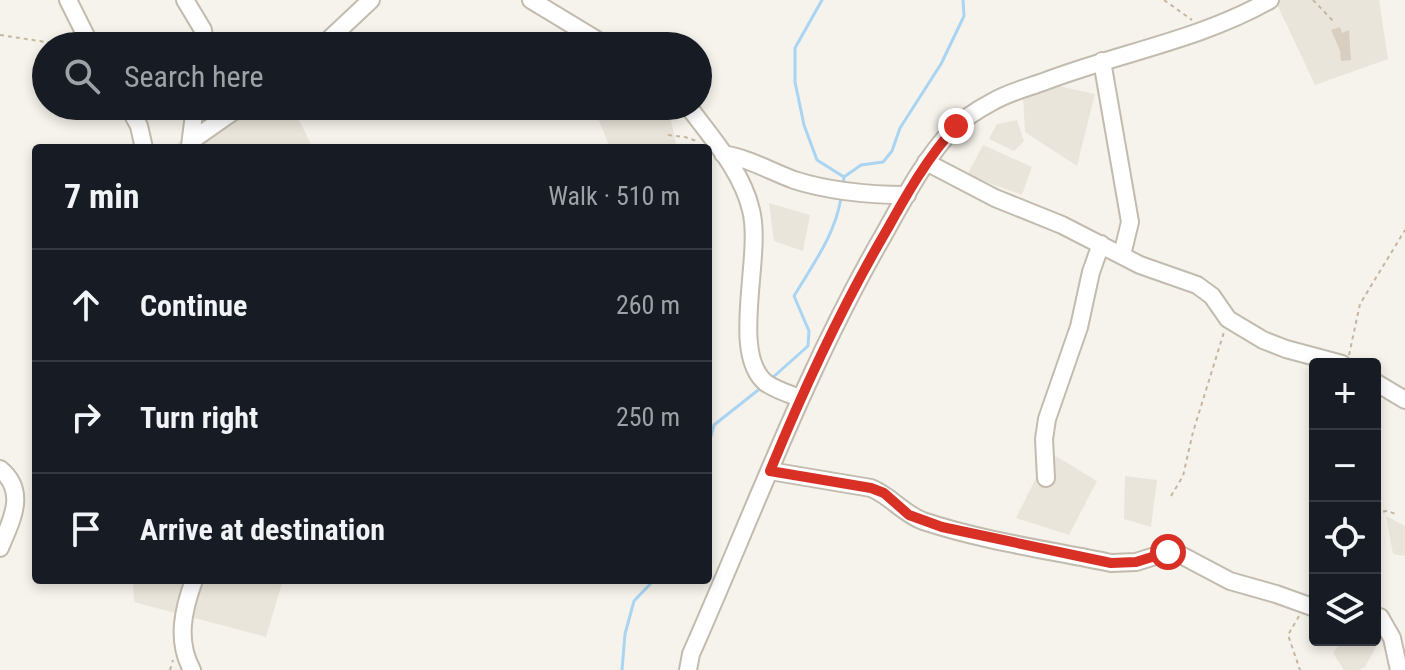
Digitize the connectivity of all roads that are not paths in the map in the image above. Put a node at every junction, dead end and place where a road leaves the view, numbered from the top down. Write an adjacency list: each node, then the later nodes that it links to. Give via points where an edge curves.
1 (68, 0): 6 (street)
2 (185, 0): 7 (street)
3 (371, 0): 8 (street)
4 (531, 0): 9 (street)
5 (1270, 0): 10 (street, via 1176,40)
6 (84, 32)
7 (203, 32)
8 (337, 32)
9 (584, 32)
10 (1102, 61): 18 (street, via 994,100 956,126); 21 (street, via 1130,222)
11 (136, 120): 15 (street)
12 (193, 120): 16 (street)
13 (222, 120): 16 (street)
14 (698, 120): 17 (street)
15 (143, 144)
16 (190, 144)
17 (723, 154): 19 (street, via 842,192); 24 (street, via 752,211 750,355 767,383)
18 (926, 162): 19 (street); 20 (street)
19 (907, 195): 24 (street)
20 (1101, 244): 21 (street); 28 (street, via 1047,419)
21 (1122, 255): 22 (street, via 1197,285 1228,319 1275,345)
22 (1323, 358)
23 (1381, 386): 25 (street)
24 (800, 398): 27 (street)
25 (1405, 400)
26 (0, 469): 29 (street, via 12,481 17,497)
27 (770, 471): 31 (street, via 871,488 909,515 942,527 1111,563 1179,554 1230,581); 34 (street)
28 (1046, 478)
29 (0, 548)
30 (193, 584): 33 (street, via 182,627)
31 (1309, 606)
32 (1381, 618): 35 (street)
33 (192, 670)
34 (688, 670)
35 (1399, 670)

